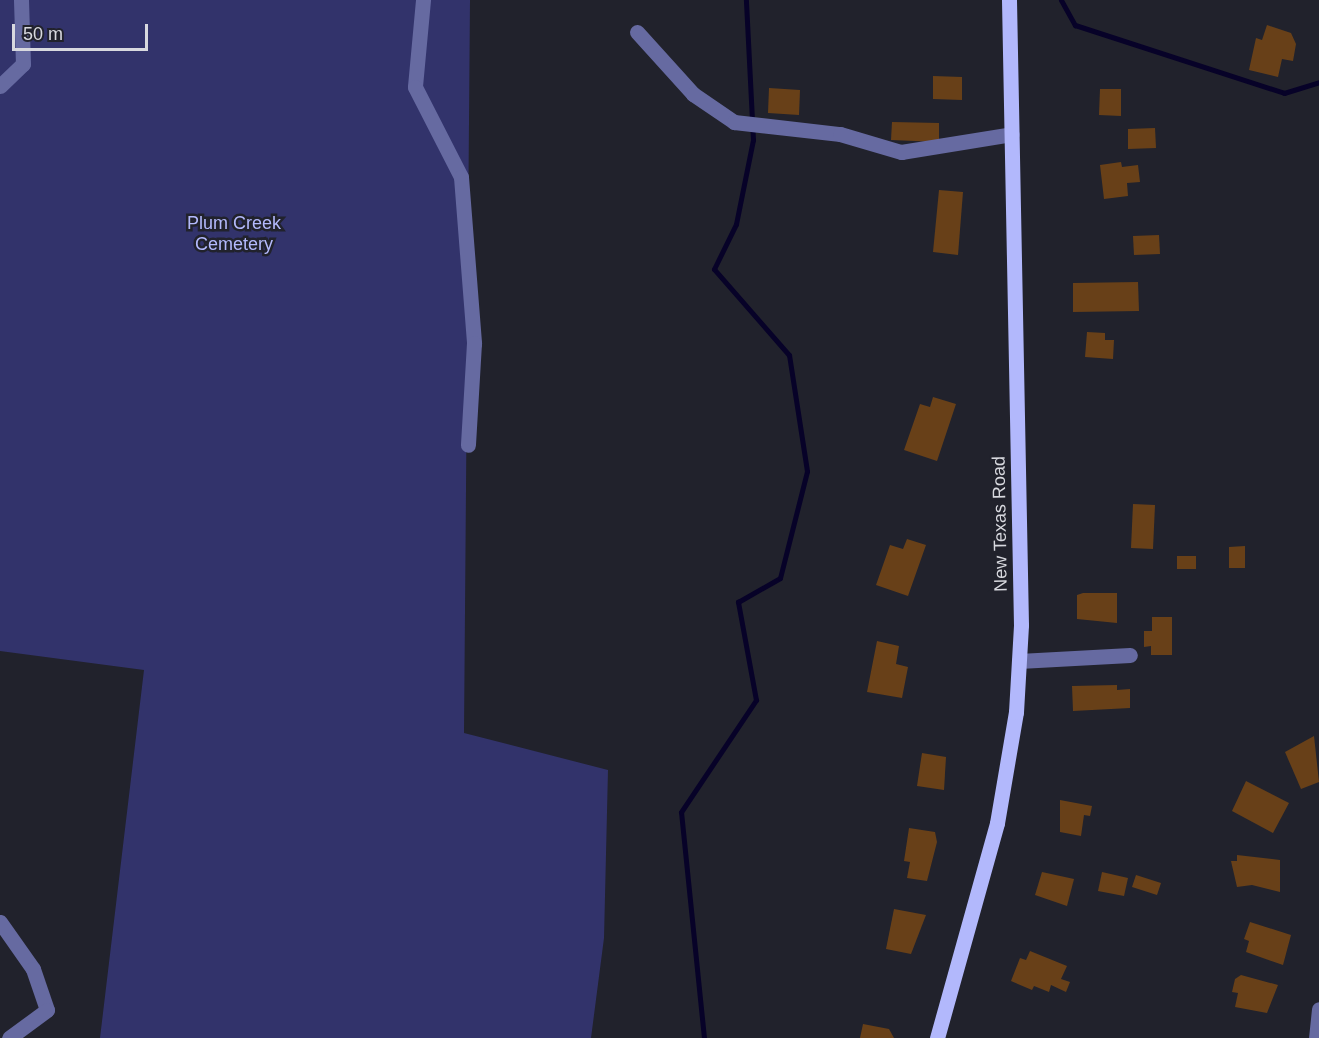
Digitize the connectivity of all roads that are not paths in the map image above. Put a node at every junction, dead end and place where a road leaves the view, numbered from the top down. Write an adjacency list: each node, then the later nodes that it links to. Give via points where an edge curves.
1 (21, 0): 5 (street, via 23,64)
2 (423, 0): 7 (street, via 415,87 460,177 474,343)
3 (1009, 0): 6 (main road, New Texas Road)
4 (637, 32): 6 (street, via 693,94 734,122 840,134 901,152)
5 (0, 86)
6 (1012, 134): 9 (main road, New Texas Road)
7 (468, 445)
8 (1130, 655): 9 (street)
9 (1019, 661): 14 (main road, New Texas Road, via 1016,712 997,823)
10 (0, 922): 13 (street, via 33,969 47,1010)
11 (1319, 1009): 15 (street)
12 (0, 1037): 13 (street)
13 (8, 1038)
14 (938, 1038)
15 (1316, 1038)

